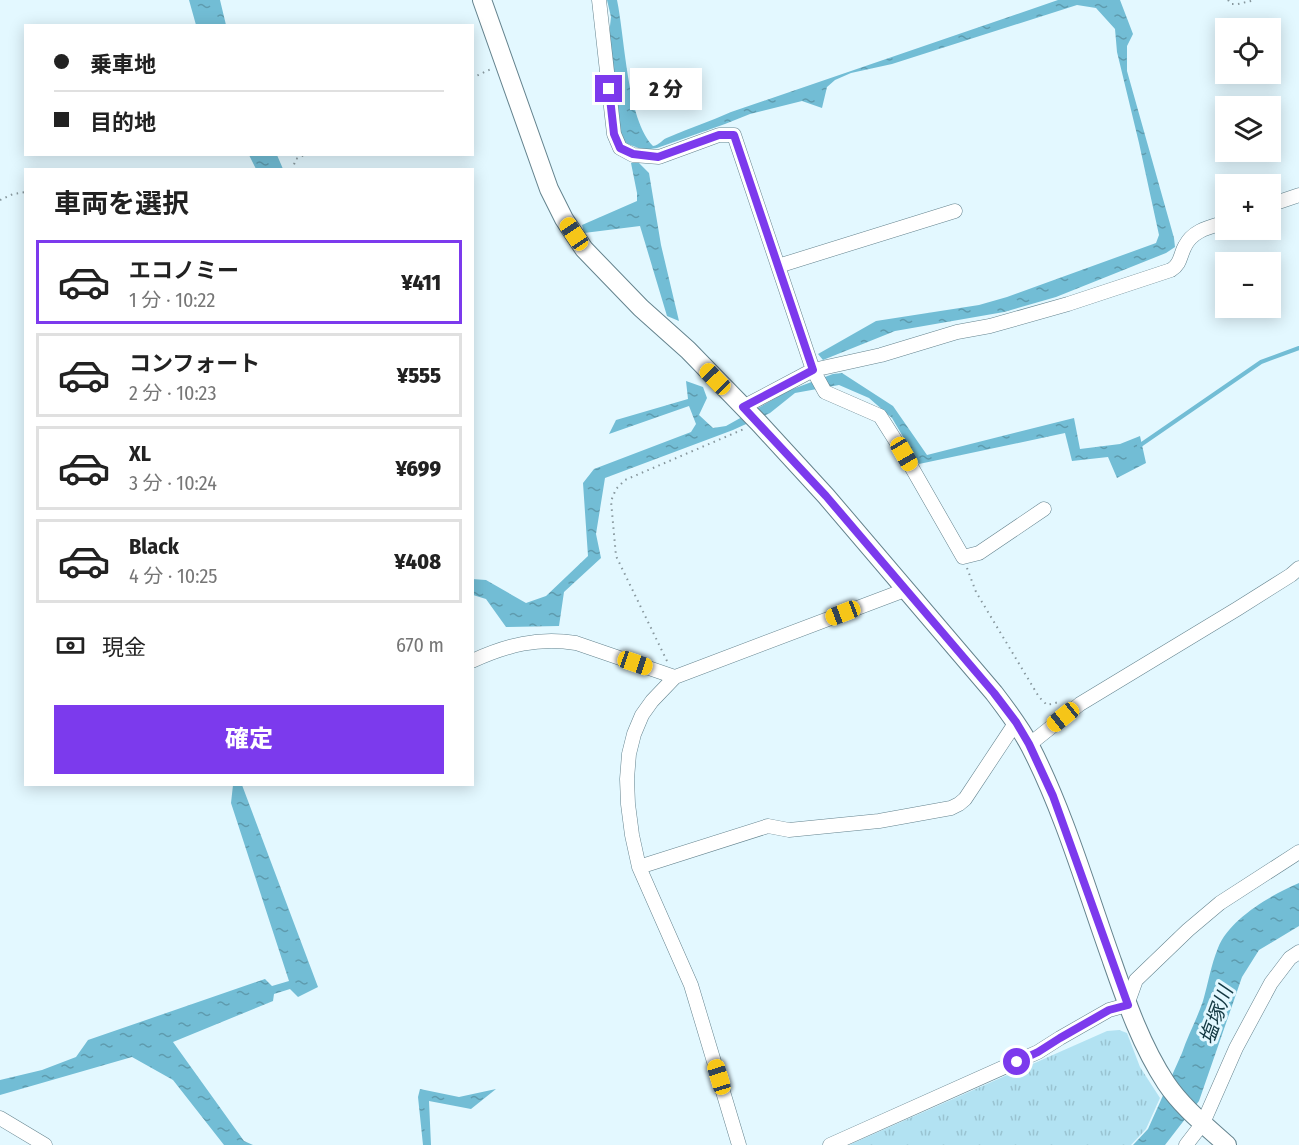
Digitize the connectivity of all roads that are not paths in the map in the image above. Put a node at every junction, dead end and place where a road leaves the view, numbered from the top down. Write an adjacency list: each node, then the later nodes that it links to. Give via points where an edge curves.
1 (482, 0): 9 (street, via 549,189 564,219 584,249)
2 (599, 0): 7 (street, via 614,134 620,148 658,157 719,135 734,135)
3 (1299, 195): 4 (street)
4 (1281, 201)
5 (955, 211): 7 (street)
6 (1215, 226): 8 (street, via 1195,233 1185,245 1178,266 1171,270 990,326)
7 (778, 266): 8 (street)
8 (813, 370): 9 (street); 10 (street, via 825,392 880,416 963,557 979,553)
9 (743, 407): 12 (street, via 826,496)
10 (1044, 509)
11 (1299, 567): 16 (street, via 1080,704)
12 (905, 590): 14 (street); 15 (street)
13 (474, 659): 14 (street, via 516,645 558,640)
14 (675, 677): 18 (street, via 642,716 629,754 628,804)
15 (1016, 722): 16 (street); 18 (street, via 965,799 951,808 879,821 789,830 768,826)
16 (1029, 744): 20 (street, via 1053,796)
17 (1299, 852): 20 (street, via 1220,903 1188,930 1136,980)
18 (639, 867): 24 (street, via 691,986)
19 (1299, 952): 22 (street, via 1271,983)
20 (1128, 1005): 22 (street, via 1167,1085); 25 (street, via 1109,1010 1038,1052)
21 (0, 1118): 23 (street)
22 (1199, 1120): 26 (street); 27 (street)
23 (45, 1145)
24 (739, 1145)
25 (830, 1145)
26 (1186, 1145)
27 (1227, 1145)

